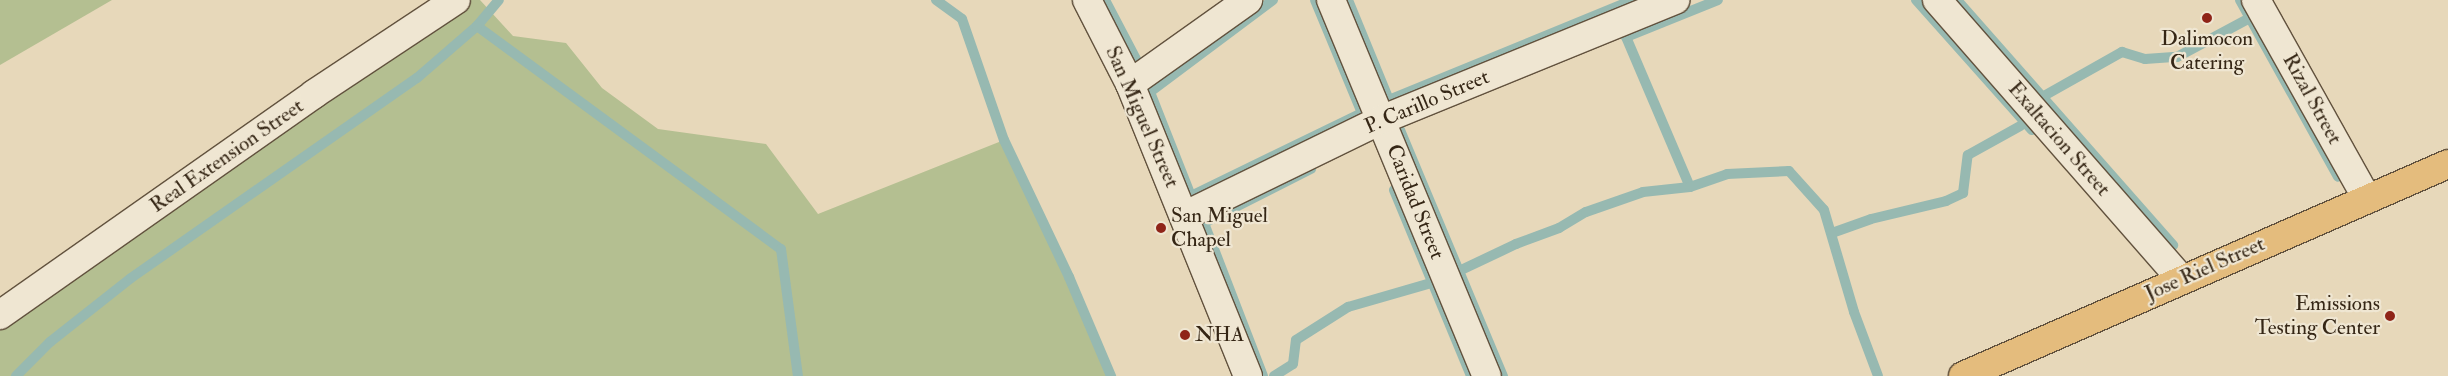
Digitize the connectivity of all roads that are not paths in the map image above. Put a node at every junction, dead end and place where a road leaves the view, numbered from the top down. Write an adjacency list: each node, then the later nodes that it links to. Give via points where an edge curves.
1 (456, 0): 14 (street, Real Extension Street)
2 (1087, 0): 8 (street, San Miguel Street)
3 (1248, 0): 8 (street)
4 (1331, 0): 9 (street, Caridad Street)
5 (1675, 0): 9 (street, P. Carillo Street)
6 (1937, 0): 13 (street, Exaltacion Street)
7 (2256, 0): 11 (street, Rizal Street)
8 (1130, 84): 12 (street, San Miguel Street)
9 (1381, 120): 12 (street, P. Carillo Street); 16 (street, Caridad Street)
10 (2448, 164): 11 (highway, Jose Riel Street)
11 (2367, 199): 13 (highway, Jose Riel Street)
12 (1184, 216): 15 (street, San Miguel Street)
13 (2181, 279): 17 (highway, Jose Riel Street)
14 (0, 315)
15 (1248, 376)
16 (1487, 376)
17 (1963, 376)

